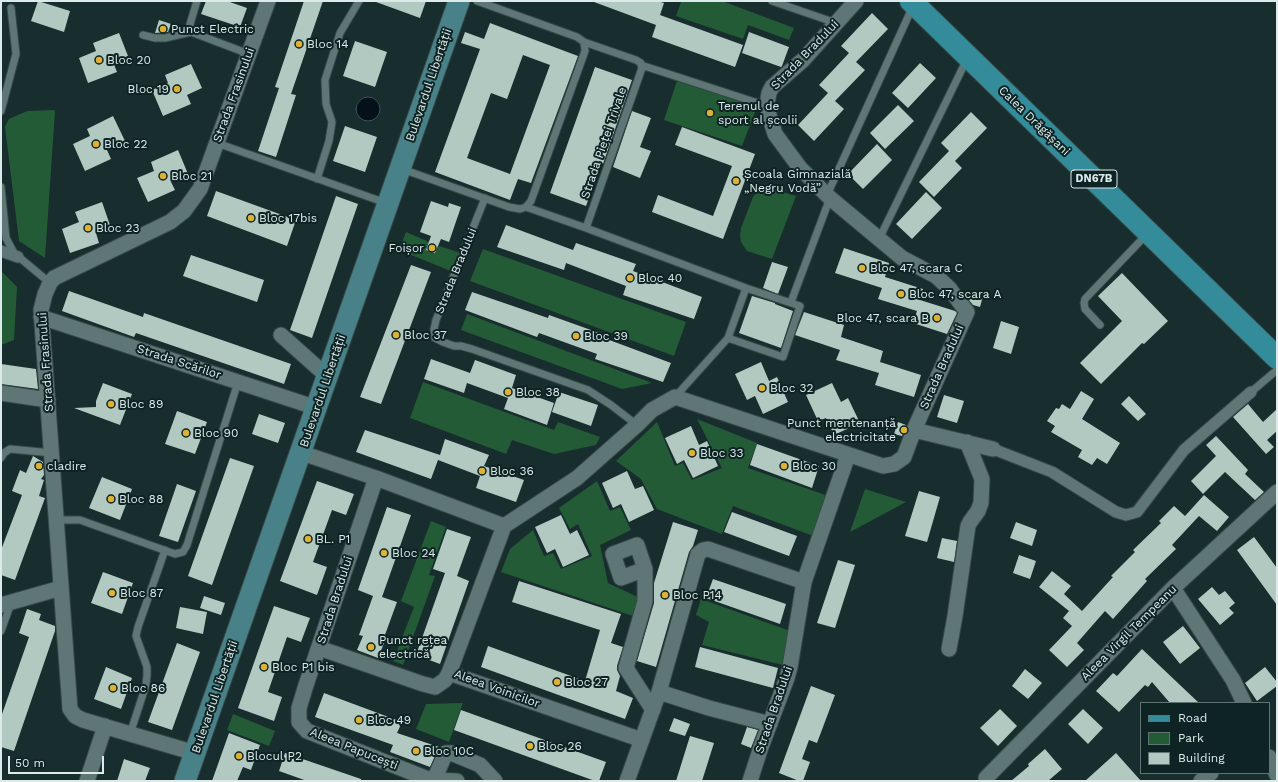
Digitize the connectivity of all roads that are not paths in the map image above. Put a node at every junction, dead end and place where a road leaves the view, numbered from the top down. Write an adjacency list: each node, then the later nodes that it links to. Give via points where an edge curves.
1 (197, 1): 11 (lane, via 190,24)
2 (268, 1): 14 (street, Strada Frasinului)
3 (359, 1): 21 (lane, via 340,33 325,80 326,104 332,122)
4 (459, 1): 20 (main road, Bulevardul Libertății)
5 (477, 1): 13 (lane, via 577,37)
6 (772, 1): 10 (lane)
7 (856, 1): 10 (street, Strada Bradului)
8 (912, 3): 15 (main road, Calea Drăgășani / DN67B); 23 (lane)
9 (11, 8): 18 (lane, via 16,54)
10 (836, 23): 17 (street, Strada Bradului, via 803,60 772,87)
11 (191, 32): 12 (lane, via 166,38); 14 (lane)
12 (142, 35)
13 (584, 42): 16 (lane, via 636,60); 26 (lane, via 585,51 531,200)
14 (249, 54): 19 (street, Strada Frasinului)
15 (968, 57): 28 (main road, Calea Drăgășani / DN67B); 29 (lane)
16 (641, 65): 17 (lane); 27 (lane, Strada Pieței Trivale)
17 (767, 106): 23 (street, Strada Bradului, via 775,134 800,168)
18 (1, 111)
19 (217, 143): 21 (lane); 32 (street, Strada Frasinului, via 200,189 184,211 170,222 54,278)
20 (400, 169): 24 (lane); 25 (main road, Bulevardul Libertății)
21 (317, 179): 25 (lane)
22 (1, 187): 31 (lane, via 6,238)
23 (828, 197): 29 (street, Strada Bradului); 34 (lane)
24 (485, 198): 26 (lane, via 509,207); 48 (lane, Strada Bradului, via 436,320 435,338 588,390)
25 (388, 204): 41 (main road, Bulevardul Libertății)
26 (526, 207): 27 (lane)
27 (586, 228): 33 (lane)
28 (1149, 233): 36 (lane, via 1085,299 1085,309); 39 (main road, Calea Drăgășani / DN67B)
29 (879, 239): 49 (street, Strada Bradului, via 902,258 936,276 949,288 967,312)
30 (1, 251): 31 (street)
31 (18, 257): 32 (lane)
32 (50, 283): 35 (street, Strada Frasinului, via 45,294)
33 (746, 288): 34 (lane); 38 (lane)
34 (791, 302): 38 (lane, via 800,306 783,357)
35 (41, 317): 42 (street, Strada Scărilor); 46 (street, Strada Frasinului)
36 (1100, 325)
37 (281, 334): 41 (street)
38 (728, 338): 45 (lane)
39 (1277, 358)
40 (1277, 370): 43 (lane)
41 (328, 377): 47 (main road, Bulevardul Libertății)
42 (238, 382): 47 (street, Strada Scărilor); 60 (lane, via 187,545 183,552 175,554)
43 (1251, 392): 51 (street, via 1184,450 1137,512 1126,515 1116,512 1052,472)
44 (1, 393): 46 (street)
45 (675, 397): 48 (street, via 652,410); 54 (street, Strada Bradului)
46 (48, 400): 52 (street, Strada Frasinului)
47 (317, 408): 53 (main road, Bulevardul Libertății)
48 (638, 425): 59 (street, via 578,478)
49 (914, 430): 50 (street); 54 (street, Strada Bradului, via 904,457 894,464 883,466)
50 (967, 442): 51 (street); 68 (street, via 982,479 981,503 968,526)
51 (993, 449)
52 (52, 453): 55 (lane, via 10,449); 58 (street, Strada Frasinului)
53 (302, 453): 56 (street); 78 (main road, Bulevardul Libertății)
54 (848, 455): 62 (street, Strada Bradului)
55 (1, 458)
56 (376, 478): 59 (street); 67 (street, Strada Bradului)
57 (1277, 492): 64 (street, Aleea Virgil Tempeanu)
58 (56, 520): 60 (lane, via 80,520); 63 (street, Strada Frasinului)
59 (504, 526): 69 (street, Aleea Voinicilor)
60 (165, 550): 76 (lane, via 138,627 137,640 147,667 147,675)
61 (645, 569): 72 (street, via 645,601 626,668)
62 (804, 582): 70 (street, via 708,549 703,550 698,554); 74 (street, Strada Bradului, via 790,667)
63 (61, 588): 65 (street); 75 (street, Strada Frasinului, via 70,709 75,716 83,720)
64 (1173, 588): 71 (street, via 1233,680); 82 (street, Aleea Virgil Tempeanu)
65 (7, 603): 66 (lane)
66 (1, 631)
67 (319, 648): 69 (street, via 435,687 445,680); 73 (street, Strada Bradului, via 299,708)
68 (949, 649)
69 (449, 673): 77 (street, Aleea Voinicilor)
70 (659, 692): 72 (street); 74 (street)
71 (1244, 702)
72 (653, 710): 77 (street)
73 (298, 722): 85 (street, Aleea Papucești, via 307,731)
74 (770, 724): 89 (street, Strada Bradului)
75 (105, 726): 76 (street, Strada Frasinului); 83 (street)
76 (130, 734): 78 (street, Strada Frasinului)
77 (642, 740): 88 (street)
78 (195, 753): 84 (main road, Bulevardul Libertății)
79 (1270, 758): 81 (street)
80 (1210, 774): 90 (street)
81 (1277, 775)
82 (986, 778)
83 (87, 781)
84 (185, 781)
85 (433, 781): 86 (street, Aleea Papucești); 87 (street, via 446,753 480,765)
86 (457, 781)
87 (495, 781)
88 (627, 781)
89 (750, 781)
90 (1201, 781)

